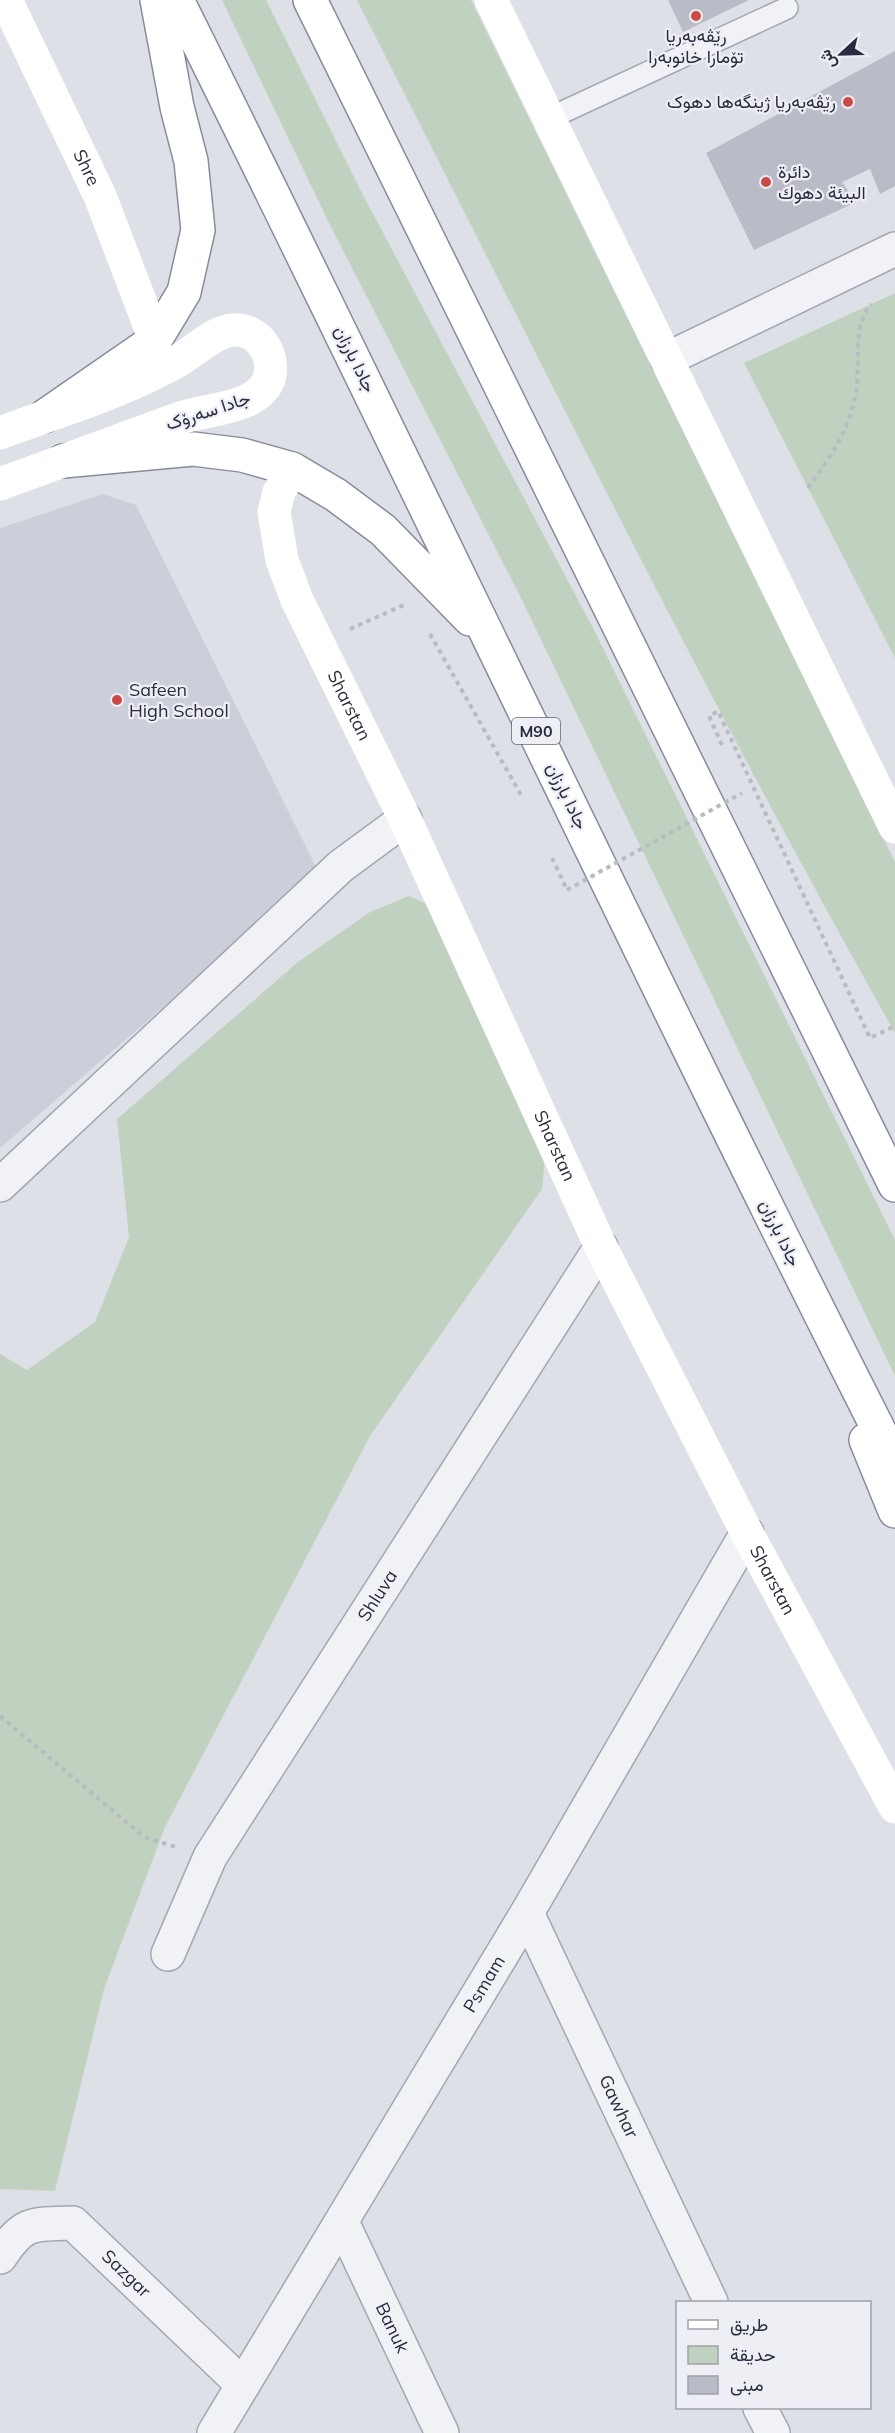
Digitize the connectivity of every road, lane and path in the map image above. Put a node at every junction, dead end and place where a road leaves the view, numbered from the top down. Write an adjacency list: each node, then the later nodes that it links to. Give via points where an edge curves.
1 (6, 0): 10 (main road, Shre, via 100,196)
2 (157, 0): 10 (main road, via 191,160 198,230 184,292)
3 (177, 0): 21 (main road, جادا بارزان / M90)
4 (310, 0): 30 (main road)
5 (491, 0): 7 (main road)
6 (787, 8): 7 (lane)
7 (550, 118): 11 (main road)
8 (895, 249): 11 (street)
9 (878, 301): 17 (path, via 869,305 857,338 855,399 842,439)
10 (155, 340): 12 (main road)
11 (667, 359): 26 (main road)
12 (45, 416): 13 (main road, جادا سەرۆک); 14 (main road, جادا سەرۆک, via 150,376 233,330 257,338 271,360 270,378 260,393 245,402 190,415)
13 (0, 433)
14 (63, 461): 15 (main road, via 193,449); 16 (main road, جادا سەرۆک)
15 (292, 469): 20 (main road, Sharstan, via 279,492 274,512 282,560); 21 (main road, via 383,530)
16 (0, 484)
17 (808, 488)
18 (412, 602): 20 (path)
19 (429, 633): 24 (path)
20 (317, 644): 25 (main road, Sharstan)
21 (494, 645): 32 (main road, جادا بارزان / M90)
22 (710, 716): 28 (path, via 718,711 870,1038)
23 (742, 793): 27 (path, bridge)
24 (523, 798)
25 (405, 819): 29 (street, via 341,866); 31 (main road, Sharstan)
26 (895, 827)
27 (567, 890)
28 (895, 1026)
29 (0, 1185)
30 (895, 1185)
31 (601, 1247): 35 (main road, Sharstan); 40 (street, Shluva, via 210,1857)
32 (803, 1282): 33 (main road, جادا بارزان / M90); 34 (main road)
33 (895, 1462)
34 (895, 1511)
35 (747, 1533): 37 (main road, Sharstan); 39 (street, Psmam)
36 (0, 1716): 38 (path)
37 (895, 1807)
38 (144, 1837)
39 (527, 1912): 41 (street, Psmam); 43 (street, Gawhar)
40 (168, 1954)
41 (342, 2222): 44 (street, Psmam); 47 (street, Banuk)
42 (0, 2257): 44 (street, Sazgar, via 15,2234 37,2224 73,2223)
43 (711, 2301)
44 (243, 2385): 46 (street, Psmam)
45 (760, 2409): 48 (street)
46 (214, 2433)
47 (442, 2433)
48 (772, 2433)

